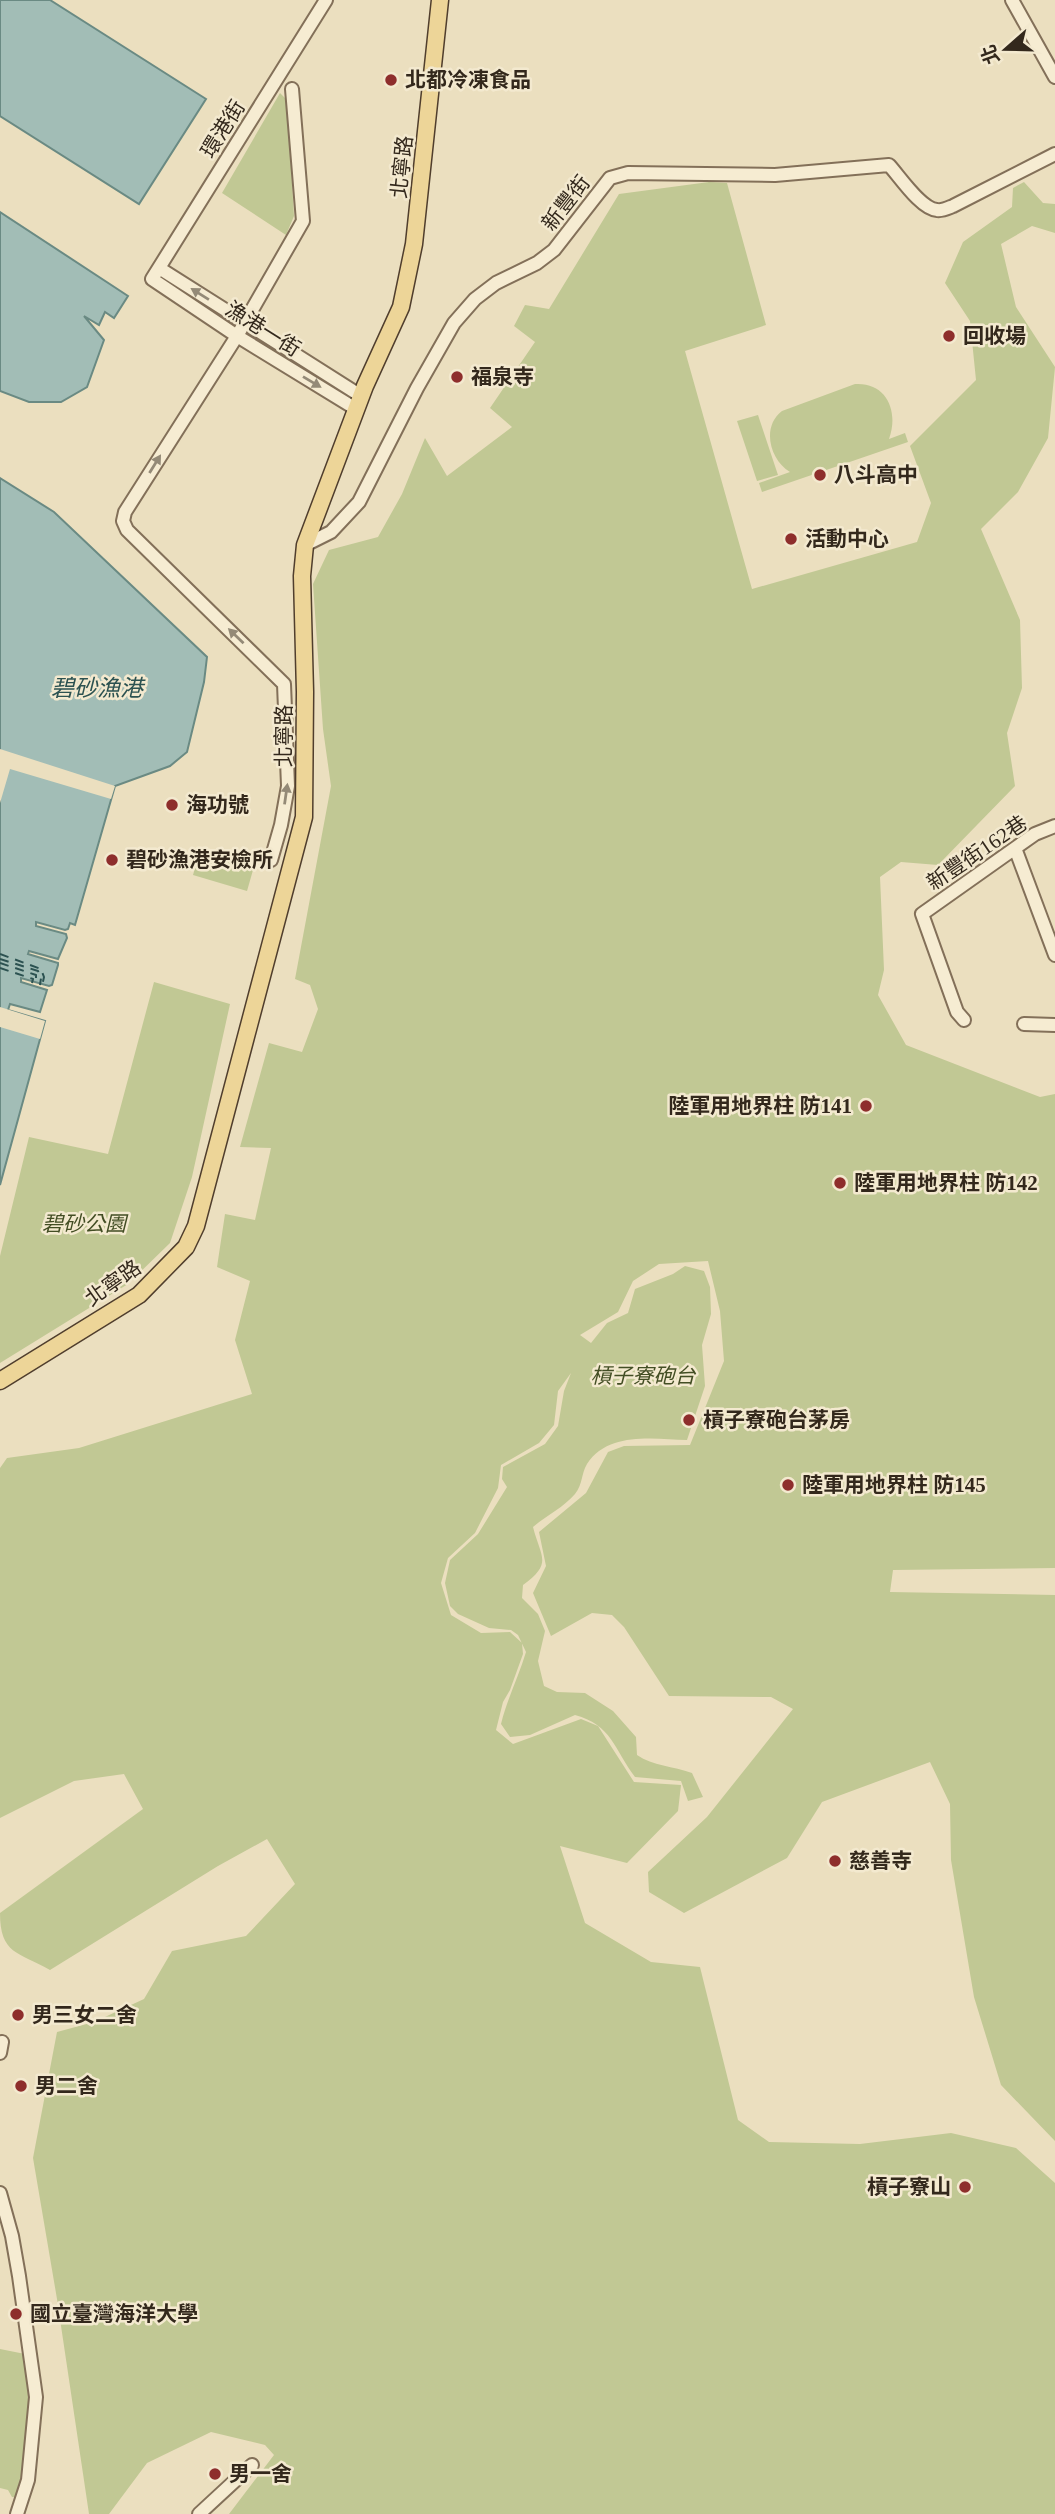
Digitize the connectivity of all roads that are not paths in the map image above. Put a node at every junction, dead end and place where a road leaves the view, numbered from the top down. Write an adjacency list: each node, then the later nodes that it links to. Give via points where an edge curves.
1 (326, 0): 7 (street, 環港街)
2 (440, 0): 10 (main road, 北寧路, via 407,284)
3 (1012, 0): 4 (street)
4 (1055, 77)
5 (292, 89): 8 (street, via 303,221)
6 (1055, 153): 11 (street, 新豐街, via 939,211 918,199 889,165 775,175 628,173 610,178 554,250 496,283 454,323 359,502 331,532)
7 (155, 274): 8 (street, 漁港一街, one-way to 7); 9 (street, 漁港一街)
8 (244, 321): 9 (street); 10 (street, 漁港一街)
9 (237, 336): 10 (street, 漁港一街, one-way to 10); 14 (street, one-way to 9, via 288,786 285,684 127,530 123,521)
10 (359, 402): 11 (main road, 北寧路)
11 (305, 545): 19 (main road, 北寧路, via 304,817 196,1226 186,1247 139,1295)
12 (1055, 827): 13 (street, 新豐街162巷)
13 (1016, 848): 15 (street); 16 (street, 新豐街162巷, via 922,914 957,1012)
14 (271, 860)
15 (1055, 955)
16 (964, 1020)
17 (1024, 1024): 18 (street)
18 (1055, 1025)
19 (0, 1381)
20 (0, 2193): 22 (street, via 12,2236 36,2397 28,2480)
21 (252, 2465): 23 (street)
22 (17, 2514)
23 (199, 2514)

